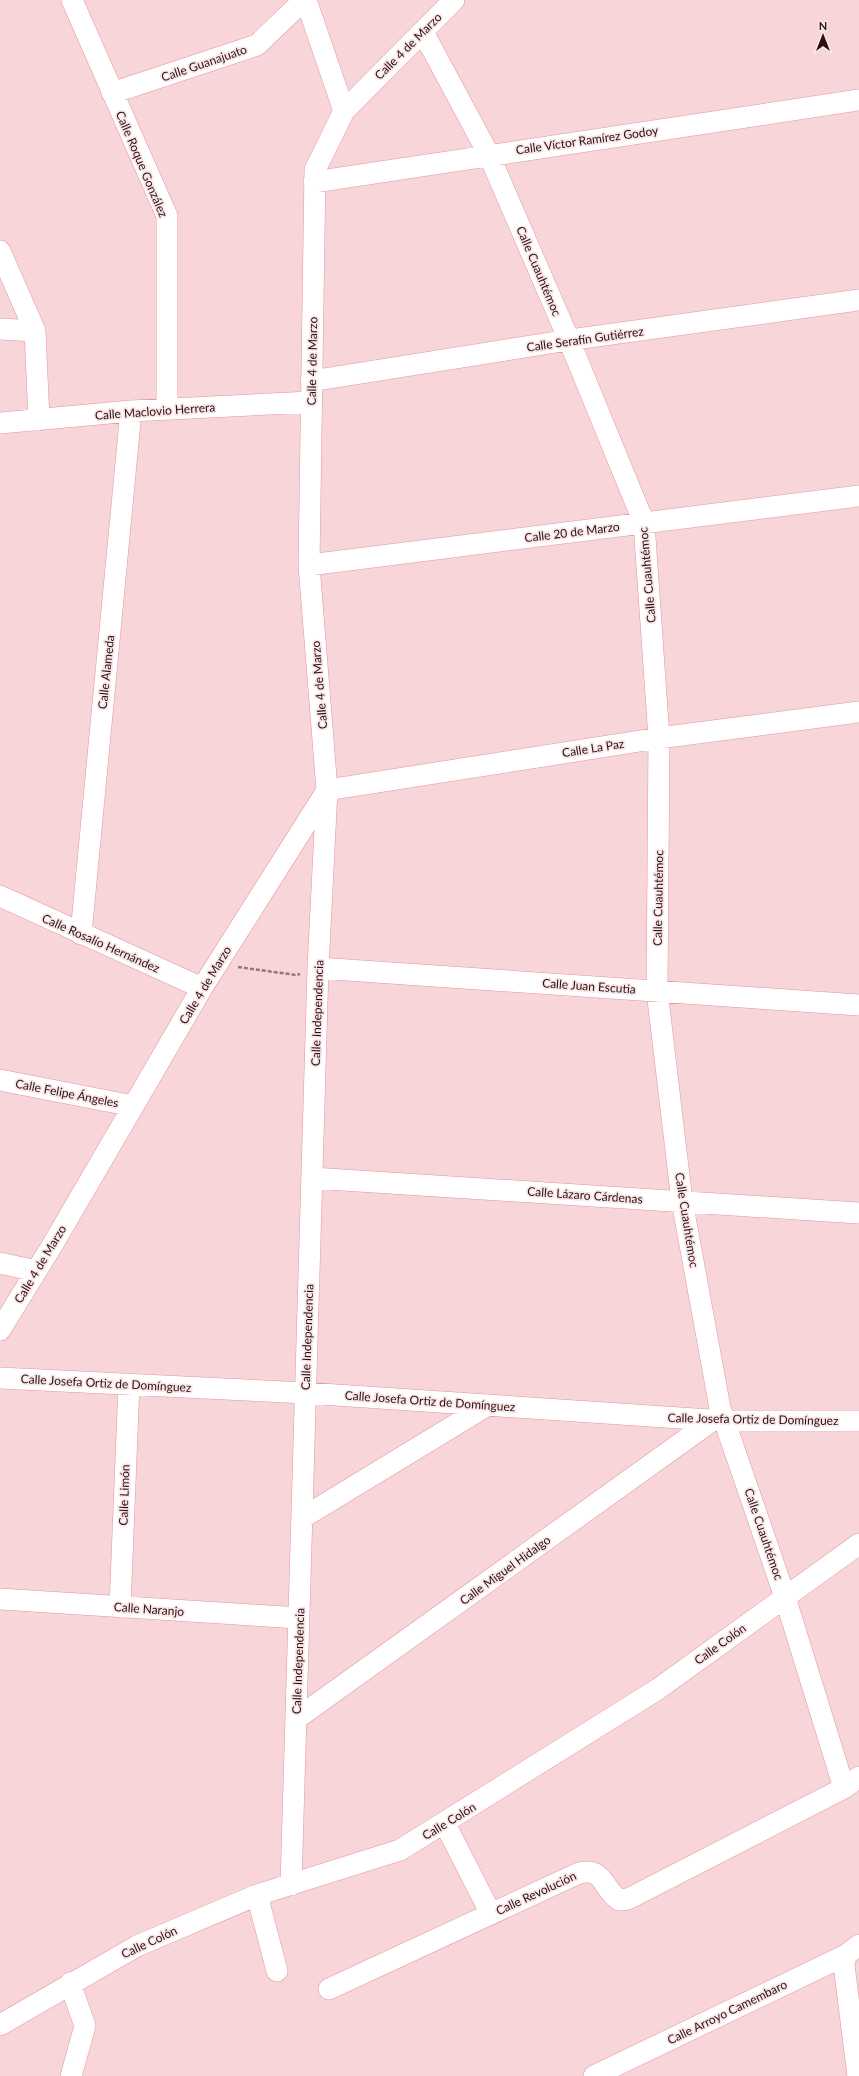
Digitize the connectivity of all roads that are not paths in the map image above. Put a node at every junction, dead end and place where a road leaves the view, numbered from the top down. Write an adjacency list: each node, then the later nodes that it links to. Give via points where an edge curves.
1 (72, 0): 5 (street, Calle Roque González)
2 (305, 0): 5 (street, Calle Guanajuato, via 257,45); 7 (street)
3 (454, 0): 4 (street, Calle 4 de Marzo)
4 (423, 32): 7 (street, Calle 4 de Marzo); 8 (street, Calle Cuauhtémoc)
5 (112, 94): 17 (street, Calle Roque González, via 167,216)
6 (859, 100): 8 (street, Calle Víctor Ramírez Godoy)
7 (344, 111): 9 (street, Calle 4 de Marzo, via 315,170)
8 (489, 155): 9 (street, Calle Víctor Ramírez Godoy); 14 (street, Calle Cuauhtémoc)
9 (314, 182): 15 (street, Calle 4 de Marzo)
10 (0, 251): 13 (street)
11 (859, 300): 14 (street, Calle Serafín Gutiérrez)
12 (0, 329): 13 (street)
13 (35, 331): 19 (street)
14 (569, 340): 15 (street, Calle Serafín Gutiérrez); 22 (street, Calle Cuauhtémoc)
15 (311, 381): 16 (street, Calle 4 de Marzo)
16 (311, 402): 17 (street, Calle Maclovio Herrera); 23 (street, Calle 4 de Marzo)
17 (167, 409): 18 (street, Calle Maclovio Herrera)
18 (131, 411): 19 (street, Calle Maclovio Herrera); 28 (street, Calle Alameda)
19 (39, 420): 20 (street, Calle Maclovio Herrera)
20 (0, 423)
21 (859, 496): 22 (street, Calle 20 de Marzo)
22 (644, 523): 23 (street, Calle 20 de Marzo); 25 (street, Calle Cuauhtémoc)
23 (309, 565): 26 (street, Calle 4 de Marzo)
24 (859, 712): 25 (street, Calle La Paz)
25 (659, 738): 26 (street, Calle La Paz); 31 (street, Calle Cuauhtémoc)
26 (327, 790): 29 (street, Calle Independencia); 30 (street, Calle 4 de Marzo)
27 (0, 896): 28 (street, Calle Rosalío Hernández)
28 (81, 934): 30 (street, Calle Rosalío Hernández)
29 (318, 968): 31 (street, Calle Juan Escutia); 35 (street, Calle Independencia)
30 (202, 988): 34 (street, Calle 4 de Marzo)
31 (657, 991): 32 (street, Calle Juan Escutia); 36 (street, Calle Cuauhtémoc)
32 (859, 1005)
33 (0, 1080): 34 (street, Calle Felipe Ángeles)
34 (134, 1106): 39 (street, Calle 4 de Marzo)
35 (312, 1178): 36 (street, Calle Lázaro Cárdenas); 43 (street, Calle Independencia)
36 (682, 1201): 37 (street, Calle Lázaro Cárdenas); 45 (street, Calle Cuauhtémoc, via 720,1408)
37 (859, 1213)
38 (0, 1263): 39 (street)
39 (36, 1271): 40 (street, Calle 4 de Marzo)
40 (0, 1330)
41 (0, 1378): 42 (street, Calle Josefa Ortiz de Domínguez)
42 (129, 1384): 43 (street, Calle Josefa Ortiz de Domínguez); 51 (street, Calle Limón)
43 (306, 1393): 44 (street, Calle Josefa Ortiz de Domínguez); 47 (street, Calle Independencia)
44 (488, 1405): 45 (street, Calle Josefa Ortiz de Domínguez); 47 (street)
45 (719, 1420): 46 (street, Calle Josefa Ortiz de Domínguez); 49 (street, Calle Cuauhtémoc); 53 (street, Calle Miguel Hidalgo)
46 (859, 1421)
47 (302, 1518): 52 (street, Calle Independencia)
48 (859, 1544): 49 (street, Calle Colón)
49 (785, 1597): 54 (street, Calle Cuauhtémoc); 55 (street, Calle Colón, via 658,1689)
50 (0, 1599): 51 (street, Calle Naranjo)
51 (120, 1607): 52 (street, Calle Naranjo)
52 (299, 1618): 53 (street, Calle Independencia)
53 (296, 1719): 56 (street, Calle Independencia)
54 (851, 1783): 58 (street, Calle Revolución, via 628,1899 619,1900 612,1896 599,1875 589,1871 579,1873)
55 (444, 1824): 56 (street, Calle Colón, via 400,1850); 58 (street)
56 (291, 1885): 57 (street, Calle Colón)
57 (257, 1896): 60 (street); 61 (street, Calle Colón, via 137,1946)
58 (492, 1914): 62 (street, Calle Revolución)
59 (853, 1950): 65 (street, Calle Arroyo Camembaro); 66 (street, via 844,1965)
60 (277, 1971)
61 (70, 1983): 63 (street, Calle Colón); 64 (street, via 85,2026)
62 (329, 1989)
63 (0, 2025)
64 (70, 2076)
65 (594, 2076)
66 (858, 2076)

